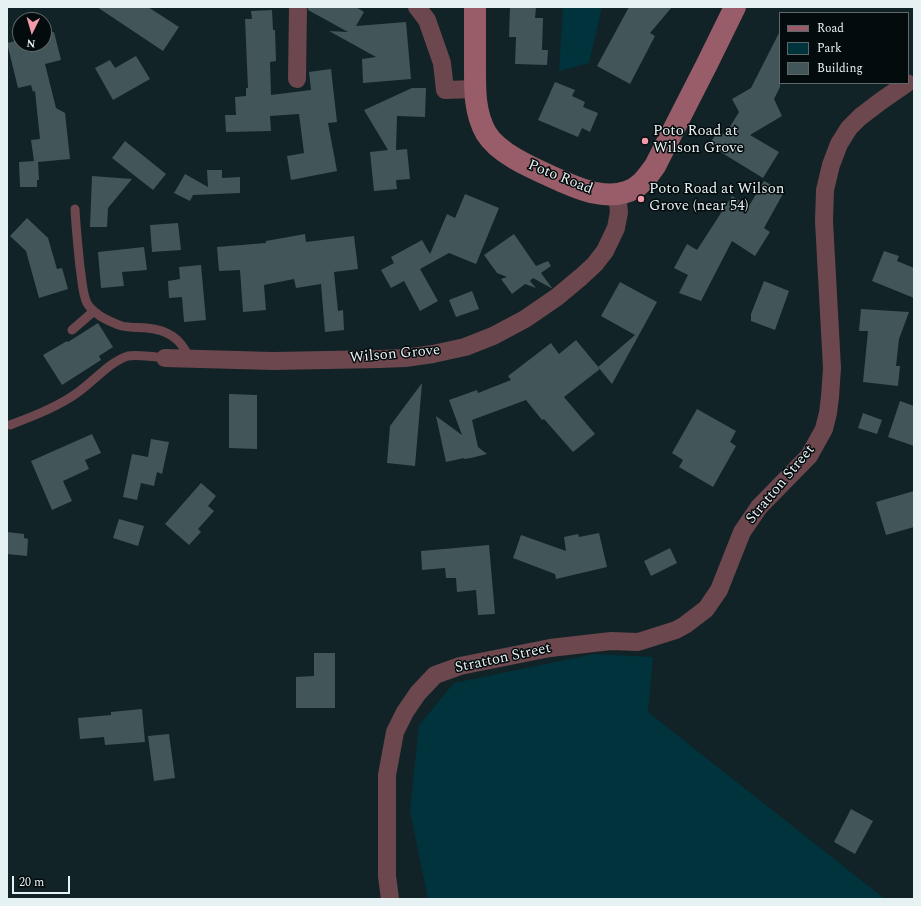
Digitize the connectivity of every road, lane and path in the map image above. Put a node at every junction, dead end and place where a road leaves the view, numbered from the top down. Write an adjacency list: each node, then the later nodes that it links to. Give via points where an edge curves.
1 (298, 7): 5 (street)
2 (417, 7): 7 (street, via 427,20 442,63 445,90)
3 (475, 7): 7 (street, Poto Road)
4 (735, 7): 8 (street, Poto Road, via 655,166 637,187)
5 (297, 79)
6 (907, 84): 15 (street, Stratton Street, via 860,117 849,128 831,165 825,190 824,221 832,368 828,413 816,446 759,507 742,532 719,590 706,609 685,625 638,642 611,641 550,648 460,666 435,675 418,693 395,732 388,775 387,876)
7 (474, 89): 8 (street, Poto Road, via 487,134 506,153 540,172 584,190)
8 (617, 194): 13 (street, Wilson Grove, via 619,212 616,228 605,251 595,264 526,319 465,347 405,358 380,359 273,361)
9 (74, 209): 10 (lane, via 82,286 87,303)
10 (94, 311): 11 (lane); 13 (lane, via 123,326 162,330 174,336 186,350)
11 (72, 330)
12 (165, 358): 13 (street, Wilson Grove); 14 (lane, via 122,358 72,397)
13 (188, 358)
14 (10, 425)
15 (390, 899)

